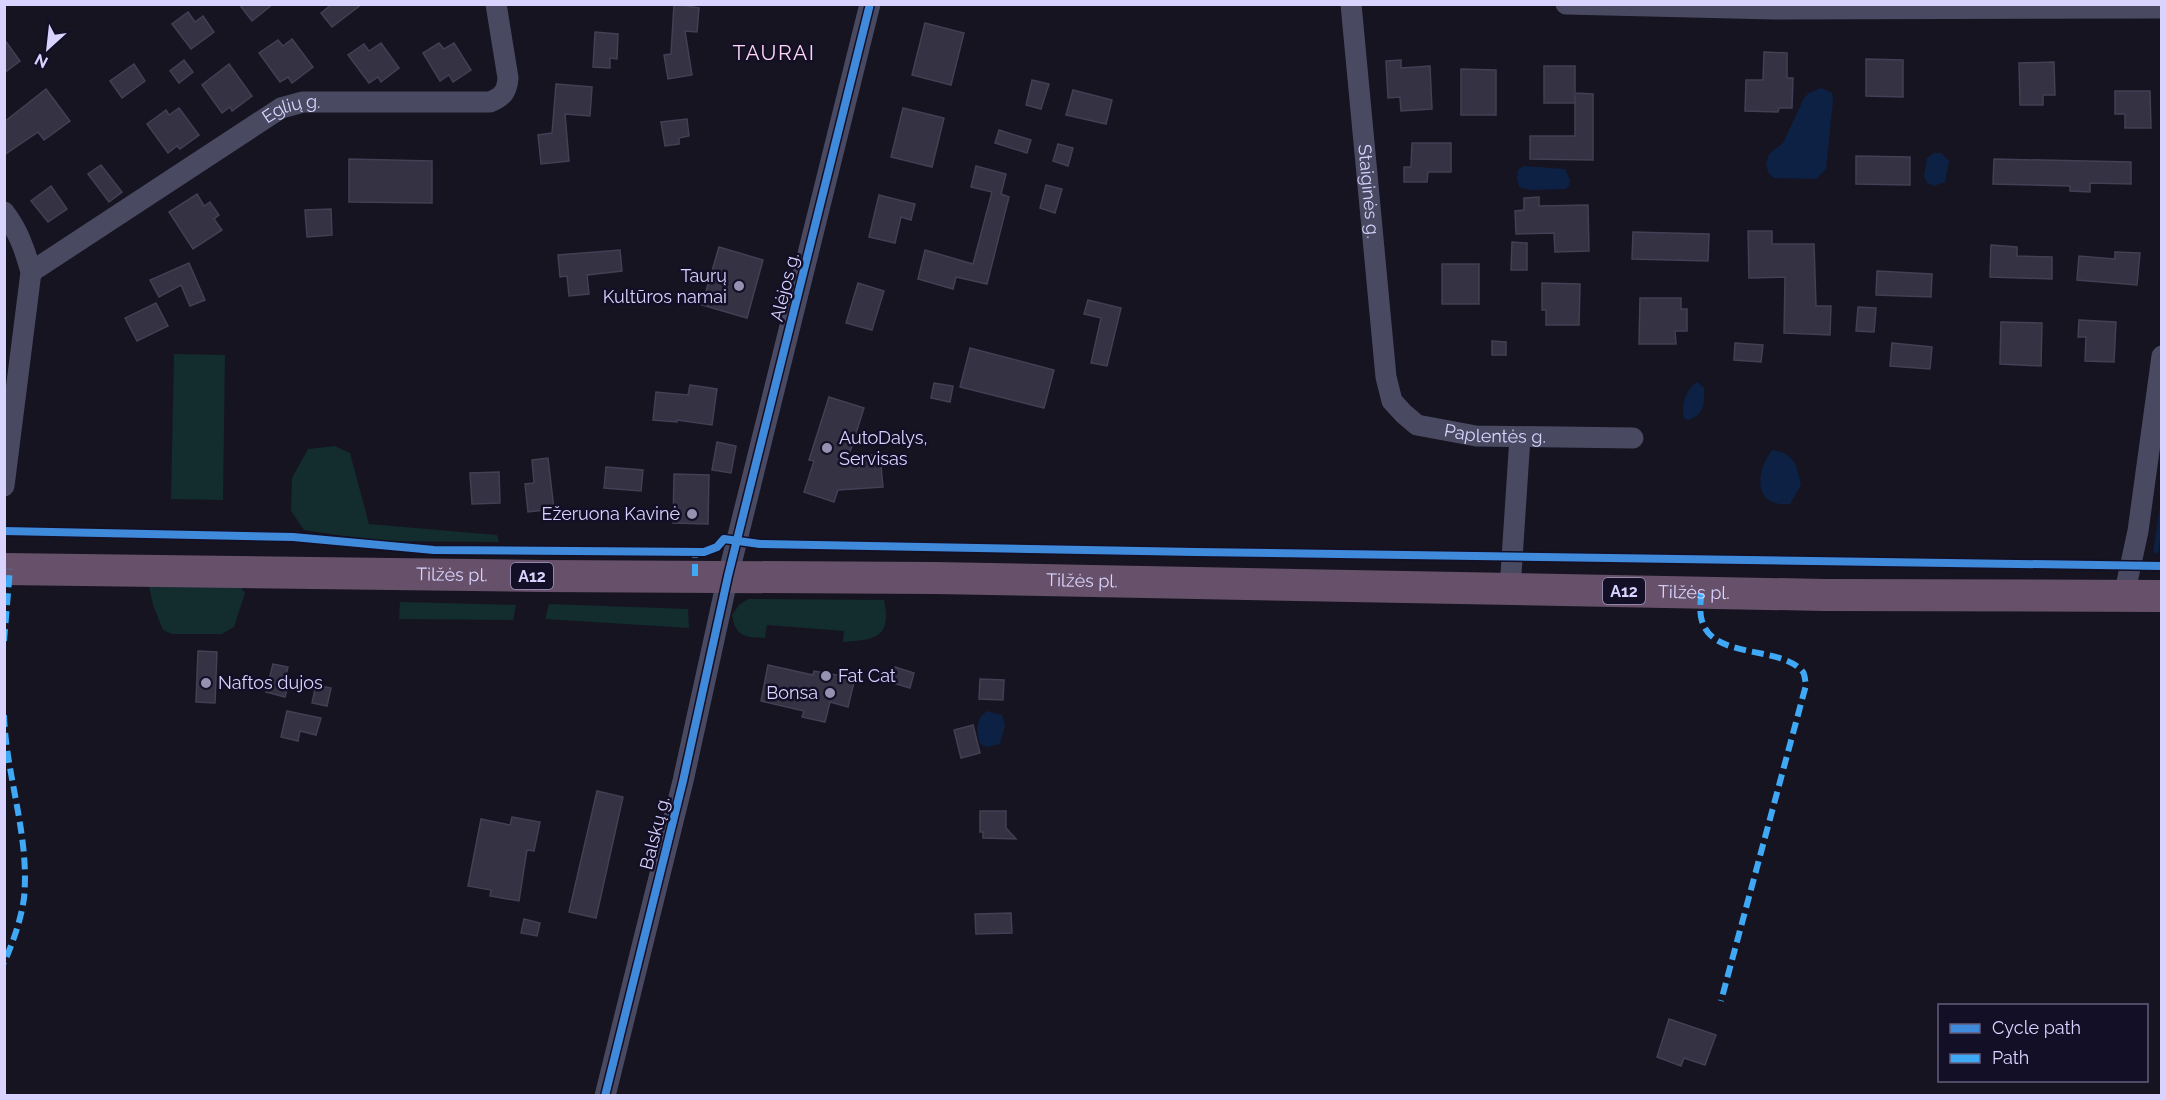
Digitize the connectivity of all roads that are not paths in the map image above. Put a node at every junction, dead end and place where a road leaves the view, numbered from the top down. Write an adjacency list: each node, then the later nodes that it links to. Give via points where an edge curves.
1 (496, 4): 8 (street, Eglių g., via 508,78 507,88 498,99 303,102 282,108)
2 (870, 4): 16 (street, Alėjos g.)
3 (1351, 4): 11 (street, Staiginės g.)
4 (1566, 4): 5 (street, via 1774,9)
5 (1986, 7): 6 (street)
6 (2162, 8)
7 (4, 212): 8 (street, via 23,244)
8 (31, 272): 9 (street)
9 (13, 343): 14 (street)
10 (2162, 356): 18 (street, via 2138,531)
11 (1386, 377): 12 (street, Paplentės g., via 1392,401 1417,425 1476,436)
12 (1520, 437): 13 (street, Paplentės g.); 17 (street)
13 (1633, 438)
14 (4, 486)
15 (4, 568): 16 (highway, Tilžės pl. / A12)
16 (728, 576): 17 (highway, Tilžės pl. / A12); 20 (street, Balskų g., via 683,781)
17 (1510, 589): 18 (highway, Tilžės pl. / A12)
18 (2124, 596): 19 (highway, Tilžės pl. / A12)
19 (2162, 596)
20 (605, 1095)

